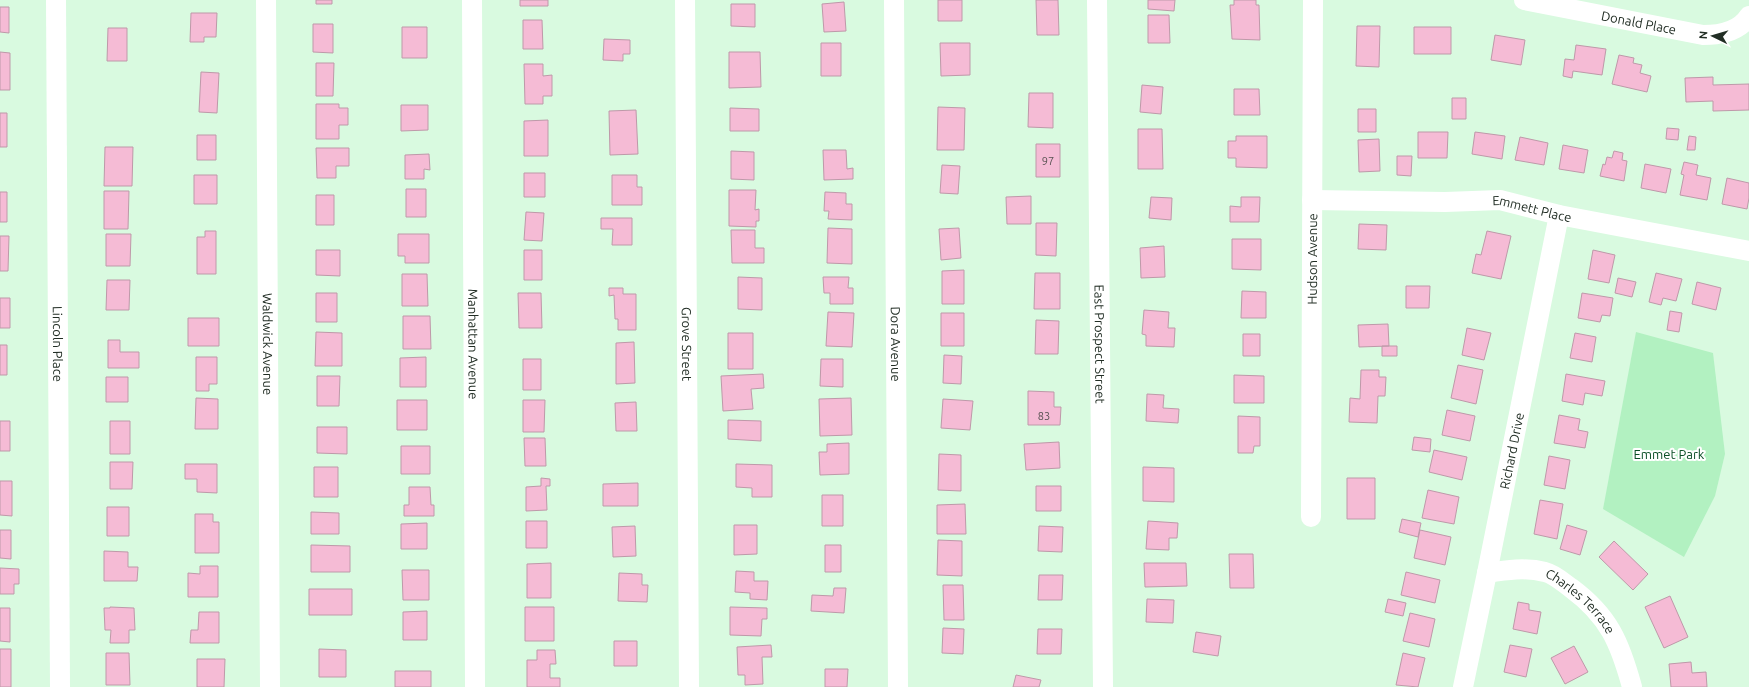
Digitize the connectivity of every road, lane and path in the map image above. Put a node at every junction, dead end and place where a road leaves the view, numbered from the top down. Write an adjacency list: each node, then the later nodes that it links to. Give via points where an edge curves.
1 (56, 0): 15 (street, Lincoln Place)
2 (266, 0): 16 (street, Waldwick Avenue)
3 (472, 0): 17 (street, Manhattan Avenue)
4 (685, 0): 18 (street, Grove Street)
5 (894, 0): 19 (street, Dora Avenue)
6 (1097, 0): 20 (street, East Prospect Street)
7 (1313, 0): 10 (street, Hudson Avenue)
8 (1524, 0): 9 (street, Donald Place, via 1703,35 1719,35 1735,29)
9 (1749, 16)
10 (1312, 200): 11 (street, Emmett Place, via 1500,200); 13 (street, Hudson Avenue)
11 (1559, 215): 12 (street, Emmett Place); 14 (street, Richard Drive)
12 (1749, 251)
13 (1311, 517)
14 (1487, 573): 21 (street, Richard Drive); 22 (street, Charles Terrace, via 1528,569 1546,572 1583,597 1598,612 1617,639)
15 (60, 687)
16 (270, 687)
17 (475, 687)
18 (689, 687)
19 (898, 687)
20 (1103, 687)
21 (1463, 687)
22 (1632, 687)

